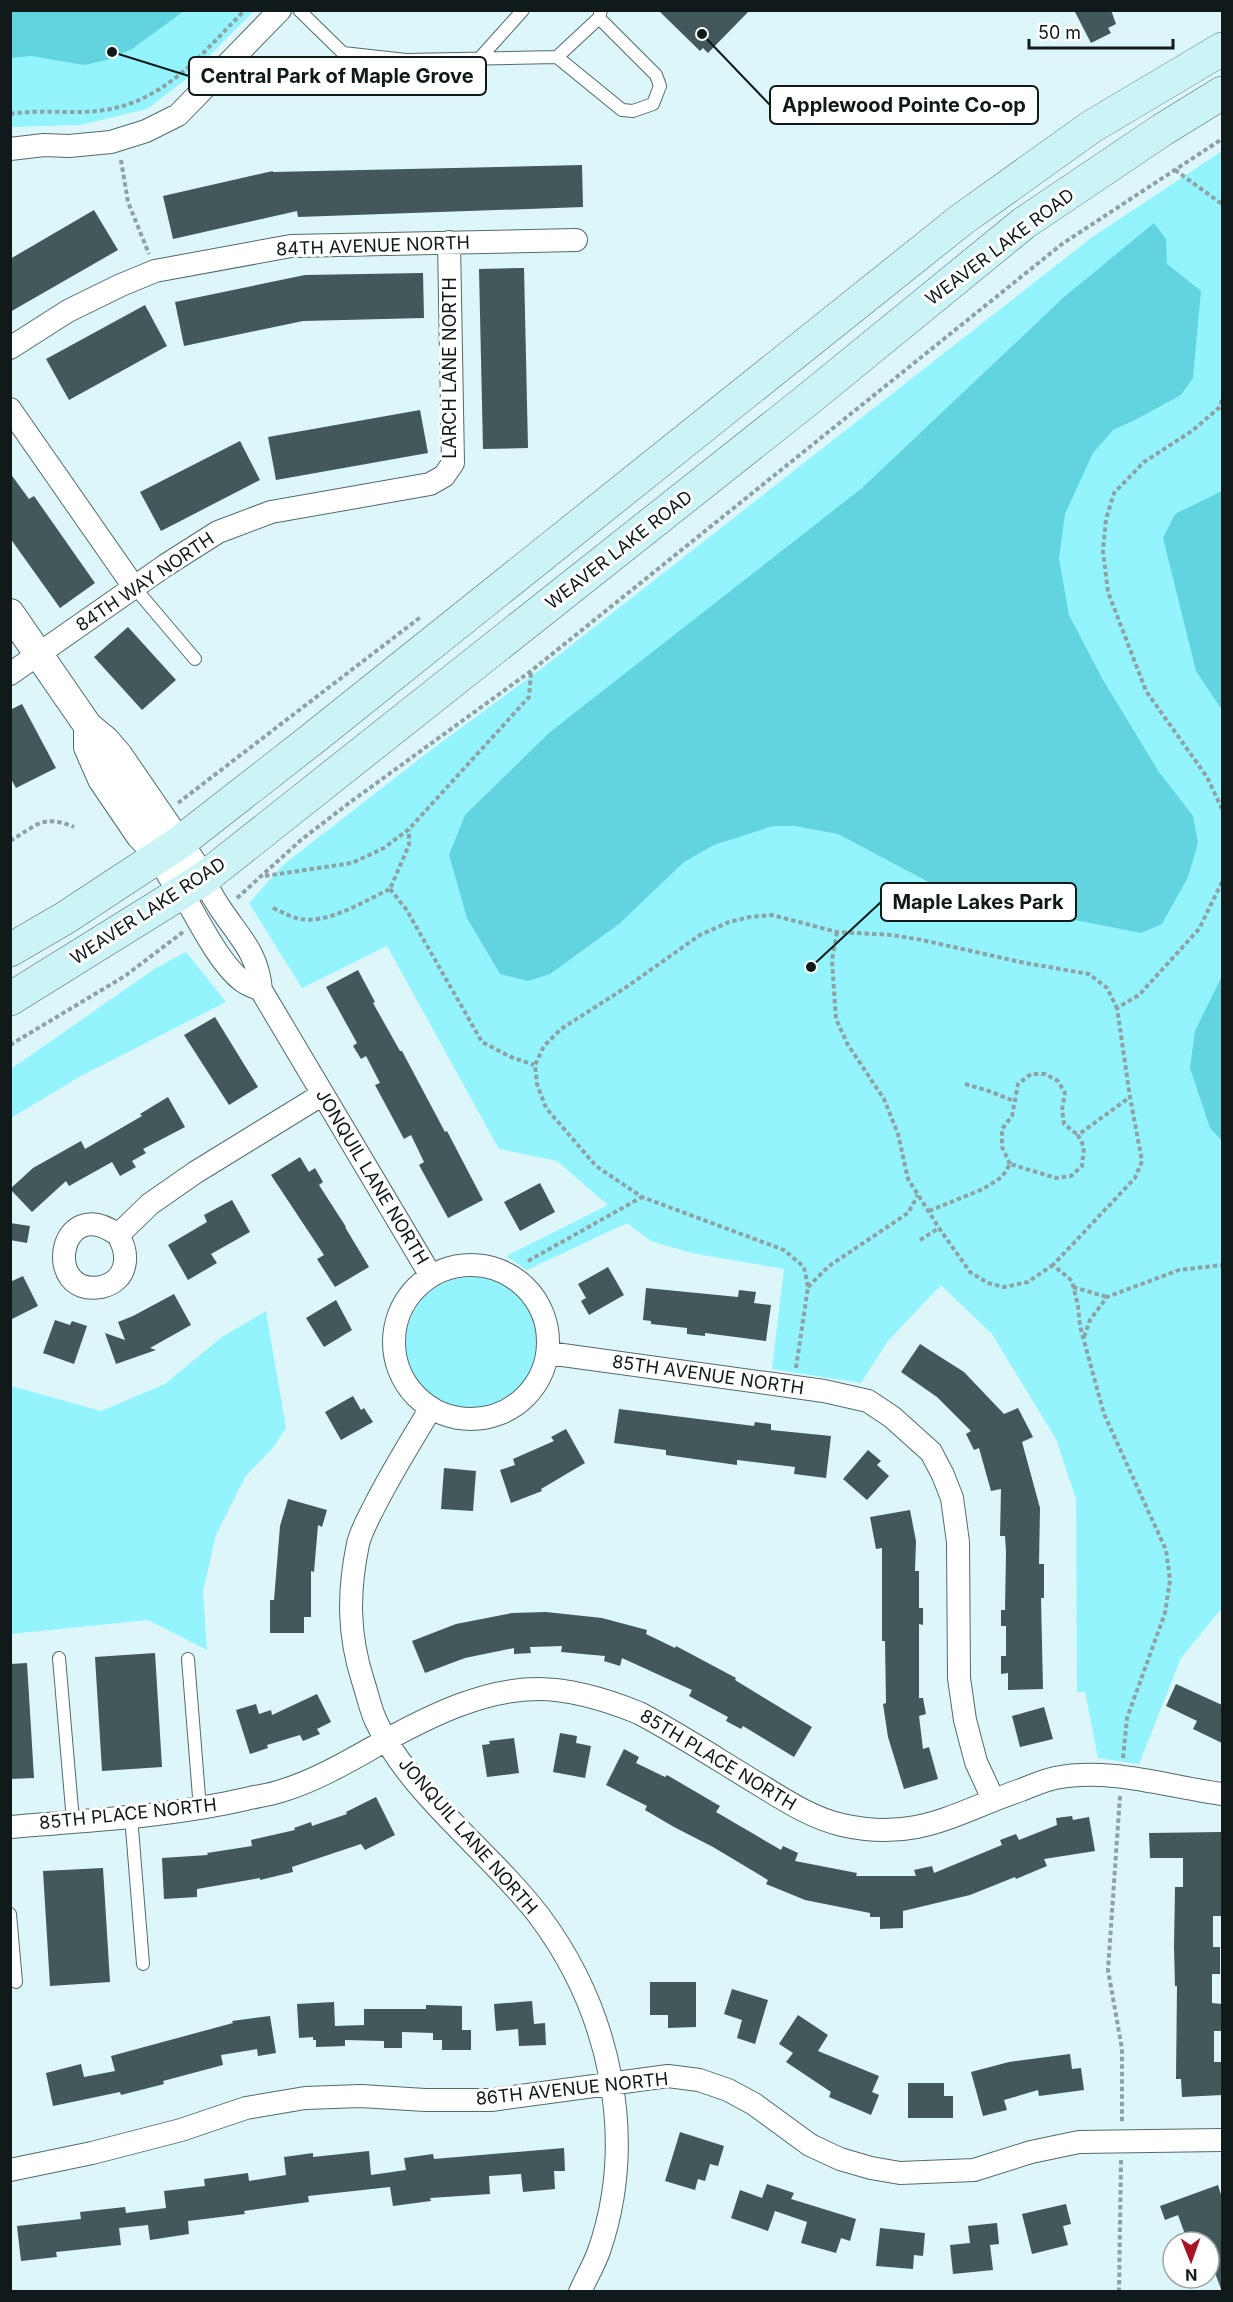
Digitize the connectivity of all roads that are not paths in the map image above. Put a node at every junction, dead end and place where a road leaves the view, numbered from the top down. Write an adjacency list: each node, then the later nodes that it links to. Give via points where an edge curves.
1 (280, 10): 9 (street, via 178,115 111,142)
2 (299, 10): 7 (lane, via 343,53 406,60)
3 (523, 10): 7 (lane)
4 (600, 14): 6 (lane); 6 (lane, via 656,75 660,86 653,104 633,111 622,110)
5 (1222, 49): 20 (main road, via 1091,127 961,220)
6 (557, 57): 7 (lane)
7 (479, 59)
8 (1222, 93): 21 (main road, WEAVER LAKE ROAD, via 1024,224)
9 (10, 149)
10 (576, 240): 11 (street, 84TH AVENUE NORTH)
11 (450, 242): 12 (street, 84TH AVENUE NORTH, via 291,246 155,272 68,311); 14 (street, LARCH LANE NORTH, via 453,463 444,476)
12 (10, 348)
13 (10, 408): 15 (street)
14 (430, 484): 15 (street, 84TH WAY NORTH, via 271,512 218,532)
15 (134, 587): 17 (street, 84TH WAY NORTH); 18 (lane)
16 (10, 613): 17 (street, JONQUIL LANE NORTH)
17 (39, 654): 19 (street, 84TH WAY NORTH); 20 (street, JONQUIL LANE NORTH, via 88,726 117,755)
18 (195, 659)
19 (10, 674)
20 (169, 849): 21 (street, JONQUIL LANE NORTH); 22 (main road)
21 (192, 885): 23 (main road, WEAVER LAKE ROAD); 24 (street, JONQUIL LANE NORTH, via 200,924 229,968 244,982 261,990)
22 (10, 950)
23 (10, 999)
24 (323, 1094): 25 (street, via 196,1172 150,1204); 26 (street, JONQUIL LANE NORTH)
25 (118, 1235)
26 (431, 1276): 27 (street, via 466,1265 502,1272 533,1295 543,1313); 28 (street, JONQUIL LANE NORTH, via 411,1294 398,1316 394,1342 398,1368 411,1391)
27 (548, 1353): 28 (street, via 540,1377 525,1398 504,1412 480,1419 454,1418); 33 (street, 85TH AVENUE NORTH, via 793,1386 868,1401 931,1452 952,1498 958,1542 959,1678 970,1745)
28 (430, 1408): 31 (street, JONQUIL LANE NORTH, via 359,1541 350,1600 356,1657 374,1716)
29 (59, 1658): 36 (lane)
30 (188, 1659): 34 (lane)
31 (386, 1740): 33 (street, 85TH PLACE NORTH, via 471,1702 500,1693 537,1689 613,1702 639,1713 808,1814 841,1825 893,1831 926,1827); 34 (street, 85TH PLACE NORTH, via 282,1791); 41 (street, JONQUIL LANE NORTH, via 555,1939 589,2002)
32 (1222, 1794): 33 (street, 85TH PLACE NORTH, via 1091,1774 1054,1778)
33 (993, 1799)
34 (200, 1809): 35 (street, 85TH PLACE NORTH)
35 (131, 1816): 36 (street, 85TH PLACE NORTH); 39 (lane)
36 (73, 1821): 37 (street, 85TH PLACE NORTH)
37 (10, 1827)
38 (10, 1914): 40 (lane)
39 (143, 1964)
40 (16, 1982)
41 (612, 2083): 42 (street, 86TH AVENUE NORTH, via 668,2076 709,2083 754,2104 810,2145 840,2159 900,2173 974,2170 1079,2142); 43 (street, 86TH AVENUE NORTH, via 491,2100 305,2098 246,2108 181,2130); 44 (street, JONQUIL LANE NORTH, via 617,2134 612,2201 599,2253)
42 (1222, 2140)
43 (10, 2170)
44 (580, 2292)

